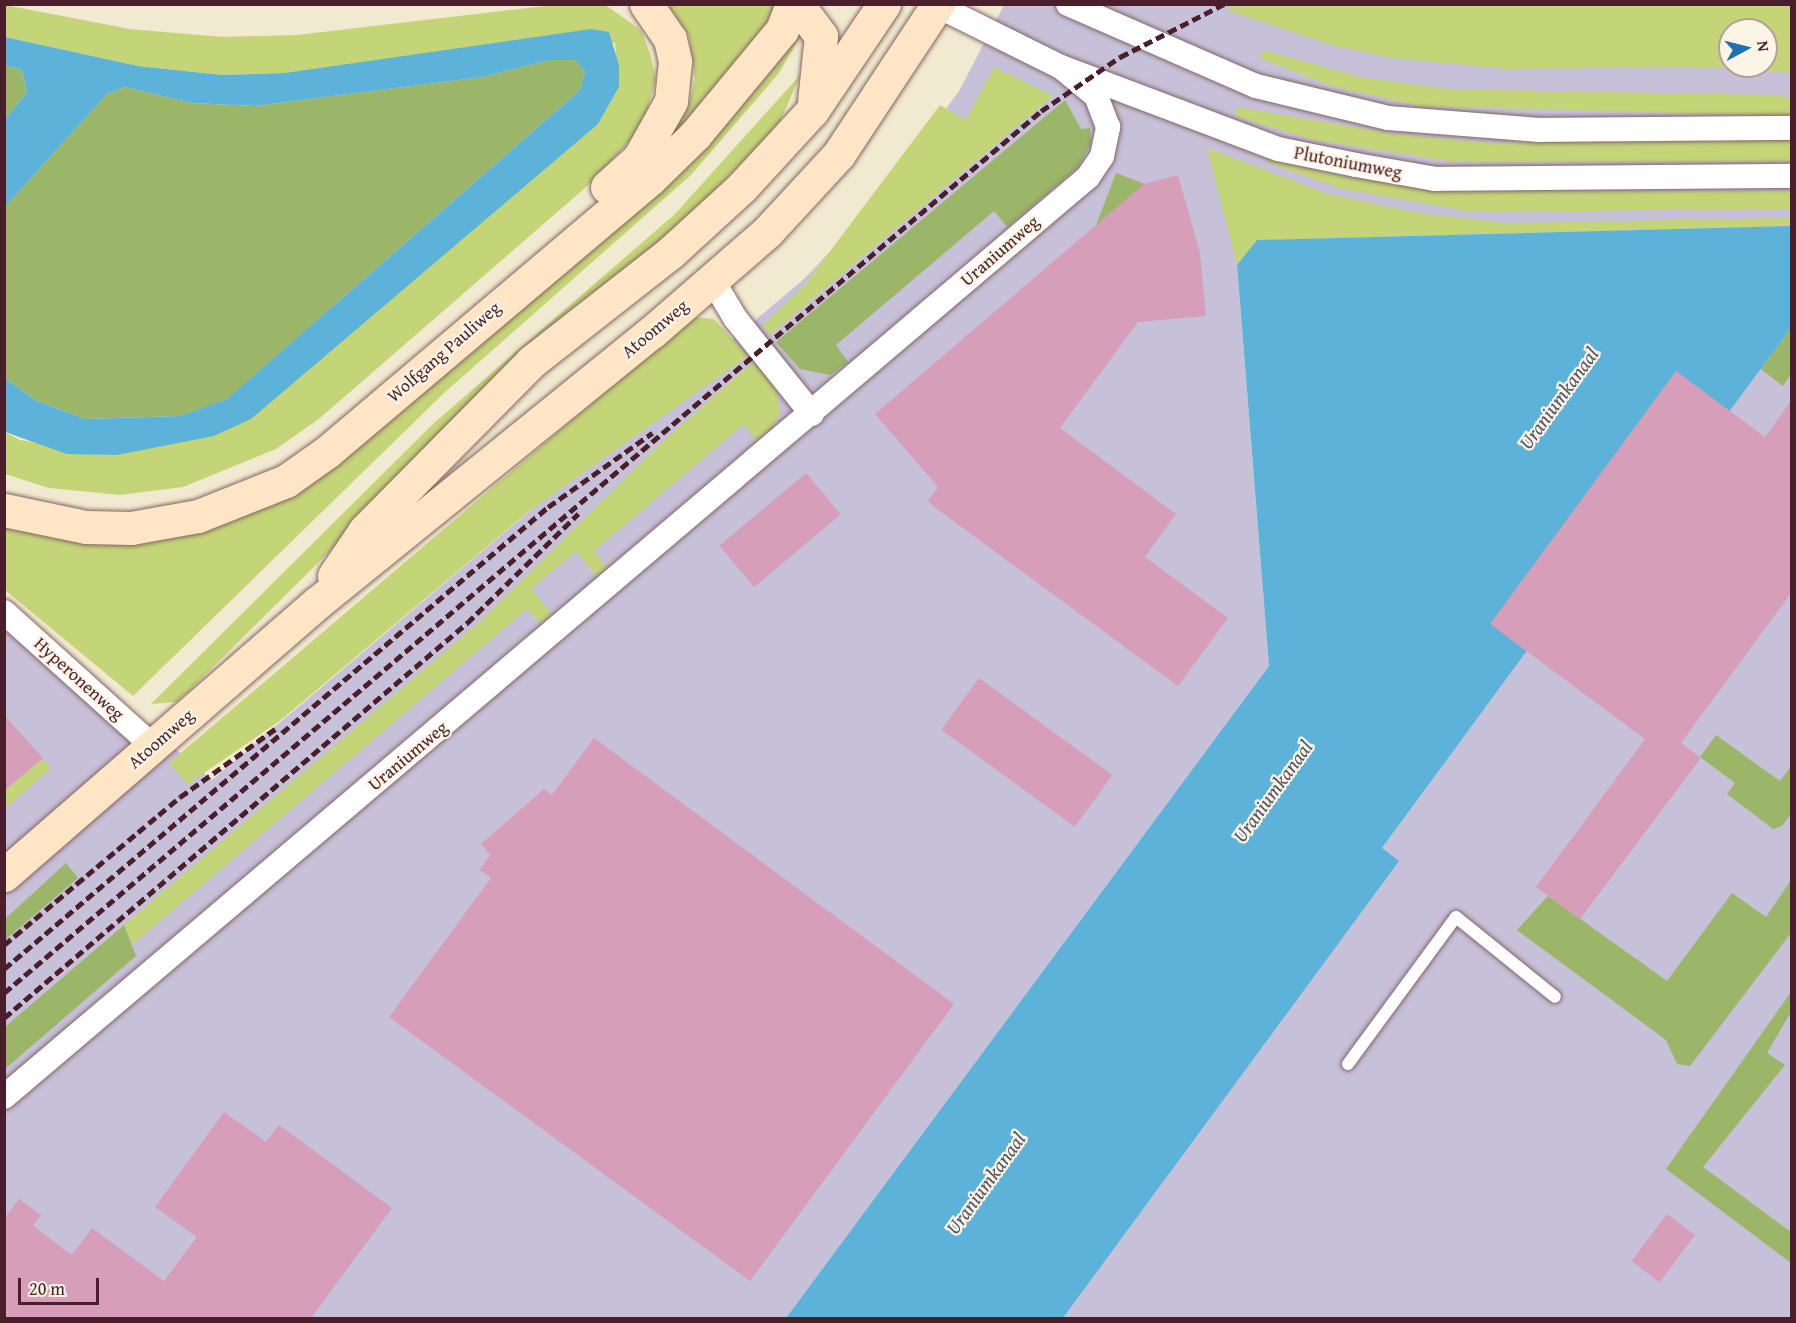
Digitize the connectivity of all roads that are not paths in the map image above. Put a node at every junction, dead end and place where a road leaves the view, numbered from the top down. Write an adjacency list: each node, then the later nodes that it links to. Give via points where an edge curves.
1 (646, 4): 12 (street, Wolfgang Pauliweg, via 670,39 675,82 662,123 639,158 335,422 246,480 189,499 134,508 71,507)
2 (794, 4): 7 (street, via 820,36 823,55); 13 (street, Wolfgang Pauliweg, via 782,30 695,135 650,179 286,481 198,516 131,528 86,527)
3 (884, 4): 7 (street, Atoomweg)
4 (1068, 4): 8 (street, via 1256,86 1388,118 1540,130)
5 (937, 5): 6 (street, Plutoniumweg); 10 (street, Atoomweg, via 839,154 768,231)
6 (1061, 67): 9 (street, Plutoniumweg, via 1278,149 1435,179); 11 (street, Uraniumweg, via 1096,96 1108,127 1106,145 1088,177)
7 (812, 111): 14 (street, Atoomweg, via 686,238 531,362 442,449 365,530)
8 (1791, 128)
9 (1791, 176)
10 (713, 280): 11 (street, via 735,318); 14 (street, Atoomweg)
11 (812, 414): 20 (street, Uraniumweg)
12 (4, 489)
13 (4, 510)
14 (317, 603): 16 (street, Atoomweg)
15 (4, 612): 16 (street, Hyperonenweg)
16 (153, 746): 17 (street, Atoomweg)
17 (4, 876)
18 (1555, 997): 19 (lane, via 1456,917)
19 (1348, 1064)
20 (4, 1097)

